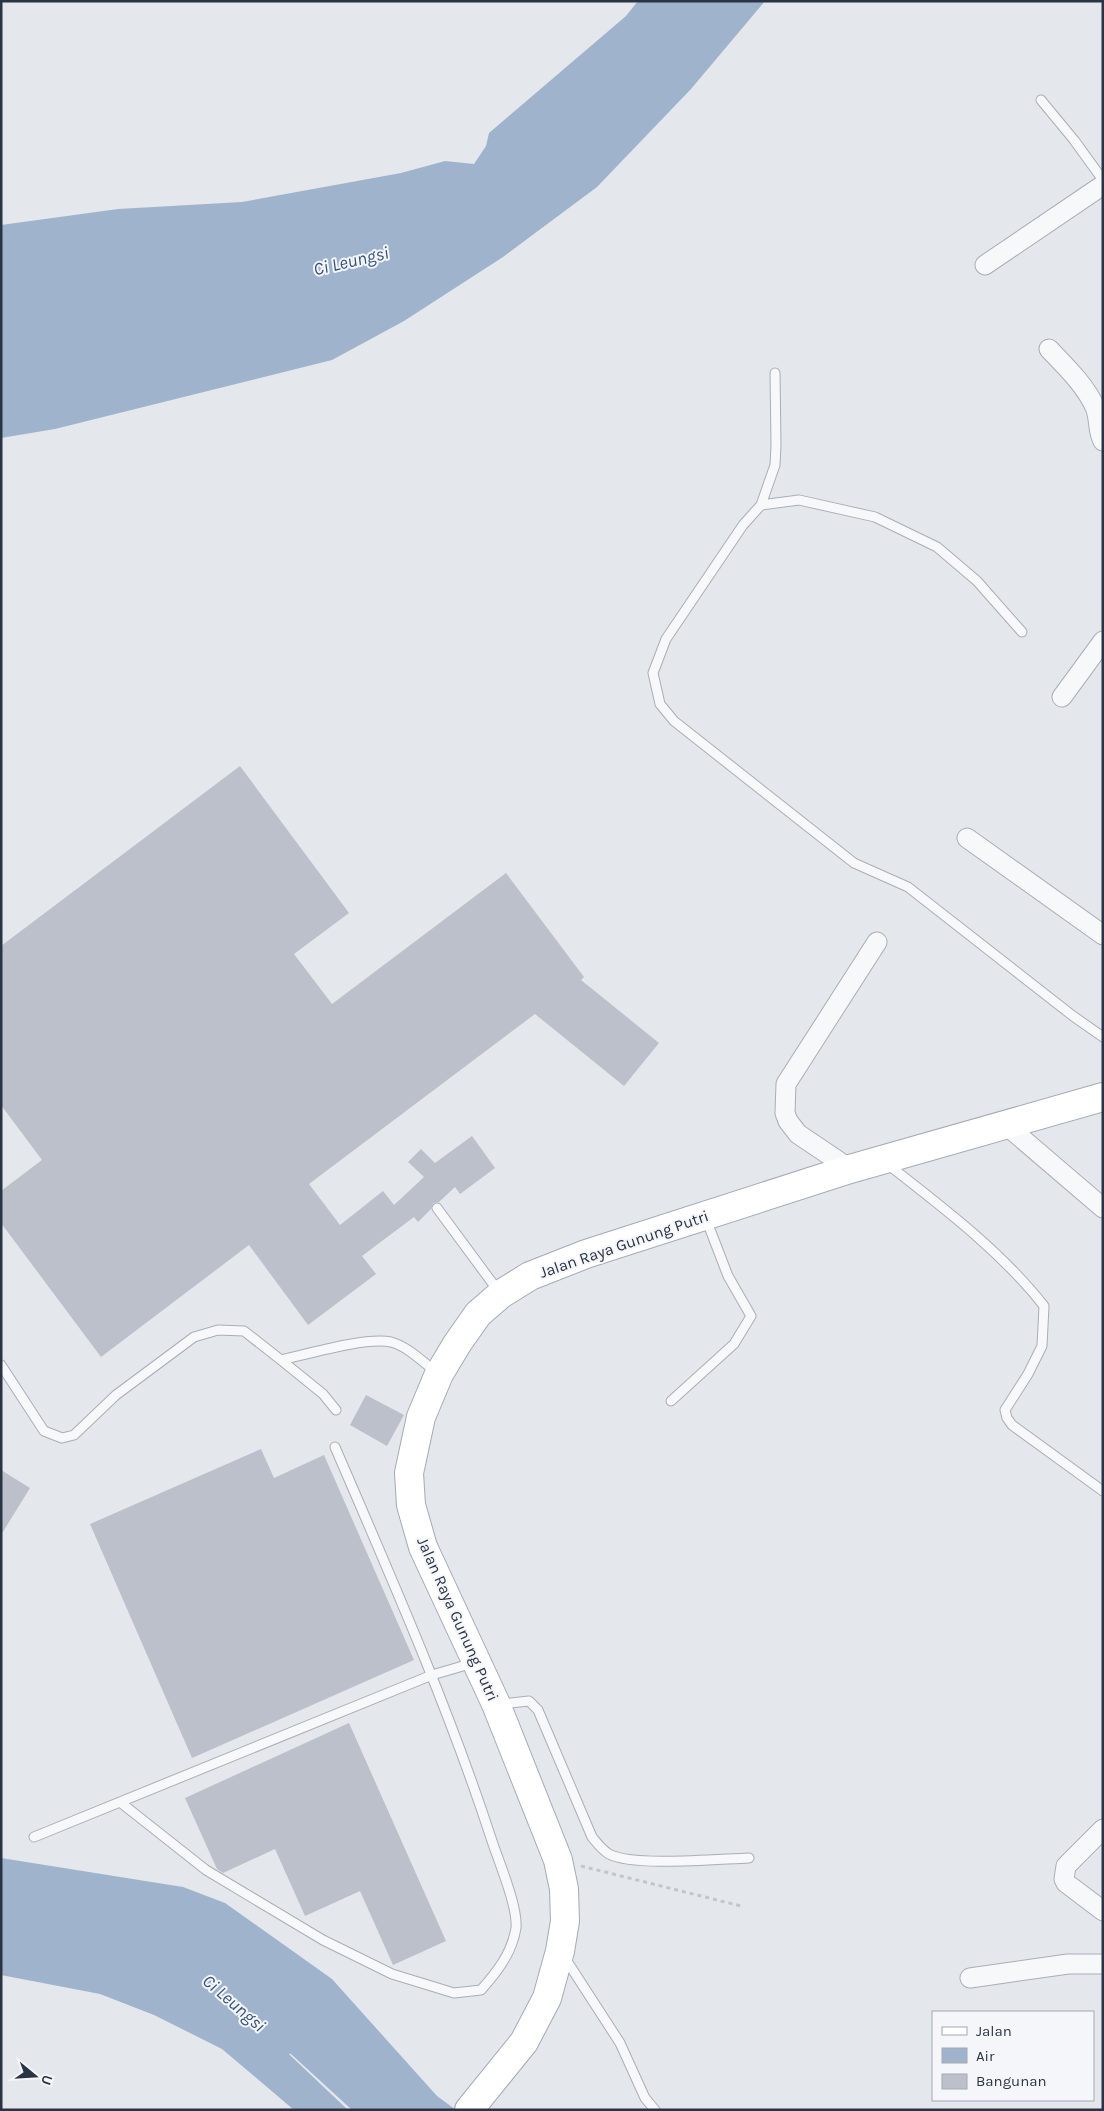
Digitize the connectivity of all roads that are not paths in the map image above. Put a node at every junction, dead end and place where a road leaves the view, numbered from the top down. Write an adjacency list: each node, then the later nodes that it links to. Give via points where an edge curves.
1 (1041, 100): 2 (lane)
2 (1103, 180)
3 (1103, 185): 4 (street)
4 (985, 265)
5 (1049, 349): 7 (street, via 1078,380 1096,408)
6 (775, 373): 8 (lane, via 775,464)
7 (1103, 441)
8 (761, 505): 9 (lane, via 799,500 875,516 937,547 977,581); 15 (lane, via 743,526 666,639 653,673 660,704 674,721 854,863 908,888)
9 (1022, 632)
10 (1103, 641): 11 (street)
11 (1062, 697)
12 (967, 838): 13 (street)
13 (1103, 935)
14 (877, 942): 19 (street, via 786,1084 785,1113 793,1128)
15 (1103, 1037)
16 (1103, 1097): 17 (main road, Jalan Raya Gunung Putri)
17 (1006, 1126): 18 (main road, Jalan Raya Gunung Putri); 21 (street)
18 (882, 1160): 19 (main road, Jalan Raya Gunung Putri); 30 (lane, via 949,1212 1028,1286 1044,1306 1042,1346 1005,1410 1007,1418 1012,1425)
19 (850, 1169): 22 (main road, Jalan Raya Gunung Putri)
20 (437, 1208): 23 (lane)
21 (1103, 1208)
22 (705, 1216): 23 (main road, Jalan Raya Gunung Putri, via 586,1254 530,1276); 27 (lane, via 728,1276 751,1316 734,1344)
23 (500, 1294): 26 (main road, Jalan Raya Gunung Putri, via 478,1314)
24 (280, 1360): 25 (lane, via 244,1331 218,1330 194,1337 116,1396 74,1435 62,1438 44,1430); 26 (lane, via 369,1341 392,1342); 28 (lane, via 323,1394)
25 (1, 1365)
26 (438, 1374): 31 (main road, Jalan Raya Gunung Putri, via 412,1451 409,1473 411,1504 423,1546)
27 (671, 1401)
28 (336, 1410)
29 (335, 1447): 32 (lane)
30 (1103, 1491)
31 (475, 1662): 32 (lane); 33 (main road, Jalan Raya Gunung Putri)
32 (432, 1675): 34 (lane); 34 (lane, via 473,1783 514,1911 516,1927 508,1953 496,1974 481,1990 454,1994 401,1977 323,1940 206,1870)
33 (496, 1704): 37 (lane, via 529,1701 538,1710 592,1837 608,1853 619,1858 655,1861); 39 (main road, Jalan Raya Gunung Putri, via 558,1860 564,1889 565,1921)
34 (120, 1802): 36 (lane)
35 (1103, 1829): 38 (street, via 1066,1866 1064,1879)
36 (34, 1837)
37 (749, 1858)
38 (1103, 1911)
39 (560, 1951): 42 (main road, Jalan Raya Gunung Putri, via 547,1998 524,2042); 43 (lane, via 620,2043 645,2098)
40 (1103, 1964): 41 (street, via 1068,1964)
41 (970, 1978)
42 (469, 2110)
43 (655, 2110)

